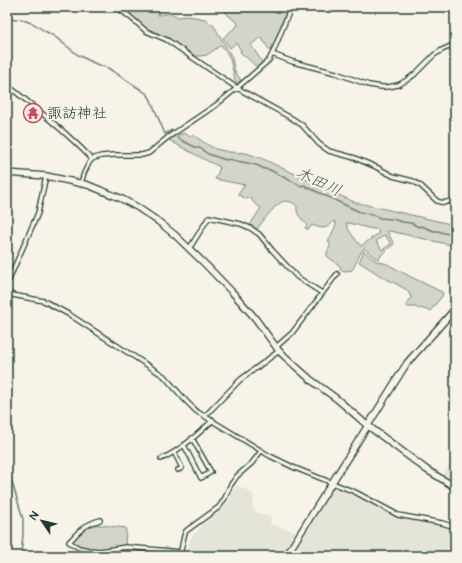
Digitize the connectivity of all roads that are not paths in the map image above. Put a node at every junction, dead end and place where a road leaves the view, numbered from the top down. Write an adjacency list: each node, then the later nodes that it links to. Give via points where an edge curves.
1 (117, 7): 6 (street, via 146,31 167,40)
2 (291, 7): 4 (street)
3 (455, 44): 4 (street, via 434,55 407,80 388,88 370,85)
4 (272, 54): 6 (street)
5 (7, 85): 7 (street, via 50,119)
6 (238, 88): 7 (street, via 149,153 142,156 114,155); 11 (street, via 302,125 328,151 355,158 393,176 414,181 437,201 447,202)
7 (92, 159): 10 (street)
8 (7, 174): 9 (street)
9 (46, 176): 10 (street); 14 (street, via 38,213)
10 (81, 184): 12 (street, via 137,207 159,222)
11 (455, 199)
12 (189, 249): 15 (street, via 209,217 241,224 259,234 297,277); 18 (street, via 233,293)
13 (337, 274): 15 (street)
14 (7, 284)
15 (322, 293): 18 (street)
16 (7, 294): 19 (street, via 44,302 70,315 164,376 196,411)
17 (455, 308): 21 (street, via 407,363)
18 (278, 349): 19 (street, via 240,380); 21 (street, via 311,380)
19 (205, 416): 20 (street)
20 (212, 420): 22 (street); 24 (street)
21 (367, 425): 28 (street); 29 (street, via 427,470)
22 (192, 438): 23 (street); 23 (street, via 211,472 201,478)
23 (184, 445): 25 (street)
24 (261, 451): 28 (street); 32 (street, via 237,476 219,507 186,531)
25 (174, 452): 26 (street); 27 (street, via 182,468)
26 (161, 459)
27 (178, 470)
28 (332, 482): 31 (street, via 398,515); 33 (street)
29 (455, 487)
30 (100, 520): 32 (street, via 81,528 70,542 79,548 89,550 100,551 126,546)
31 (455, 528)
32 (180, 554)
33 (286, 556)

